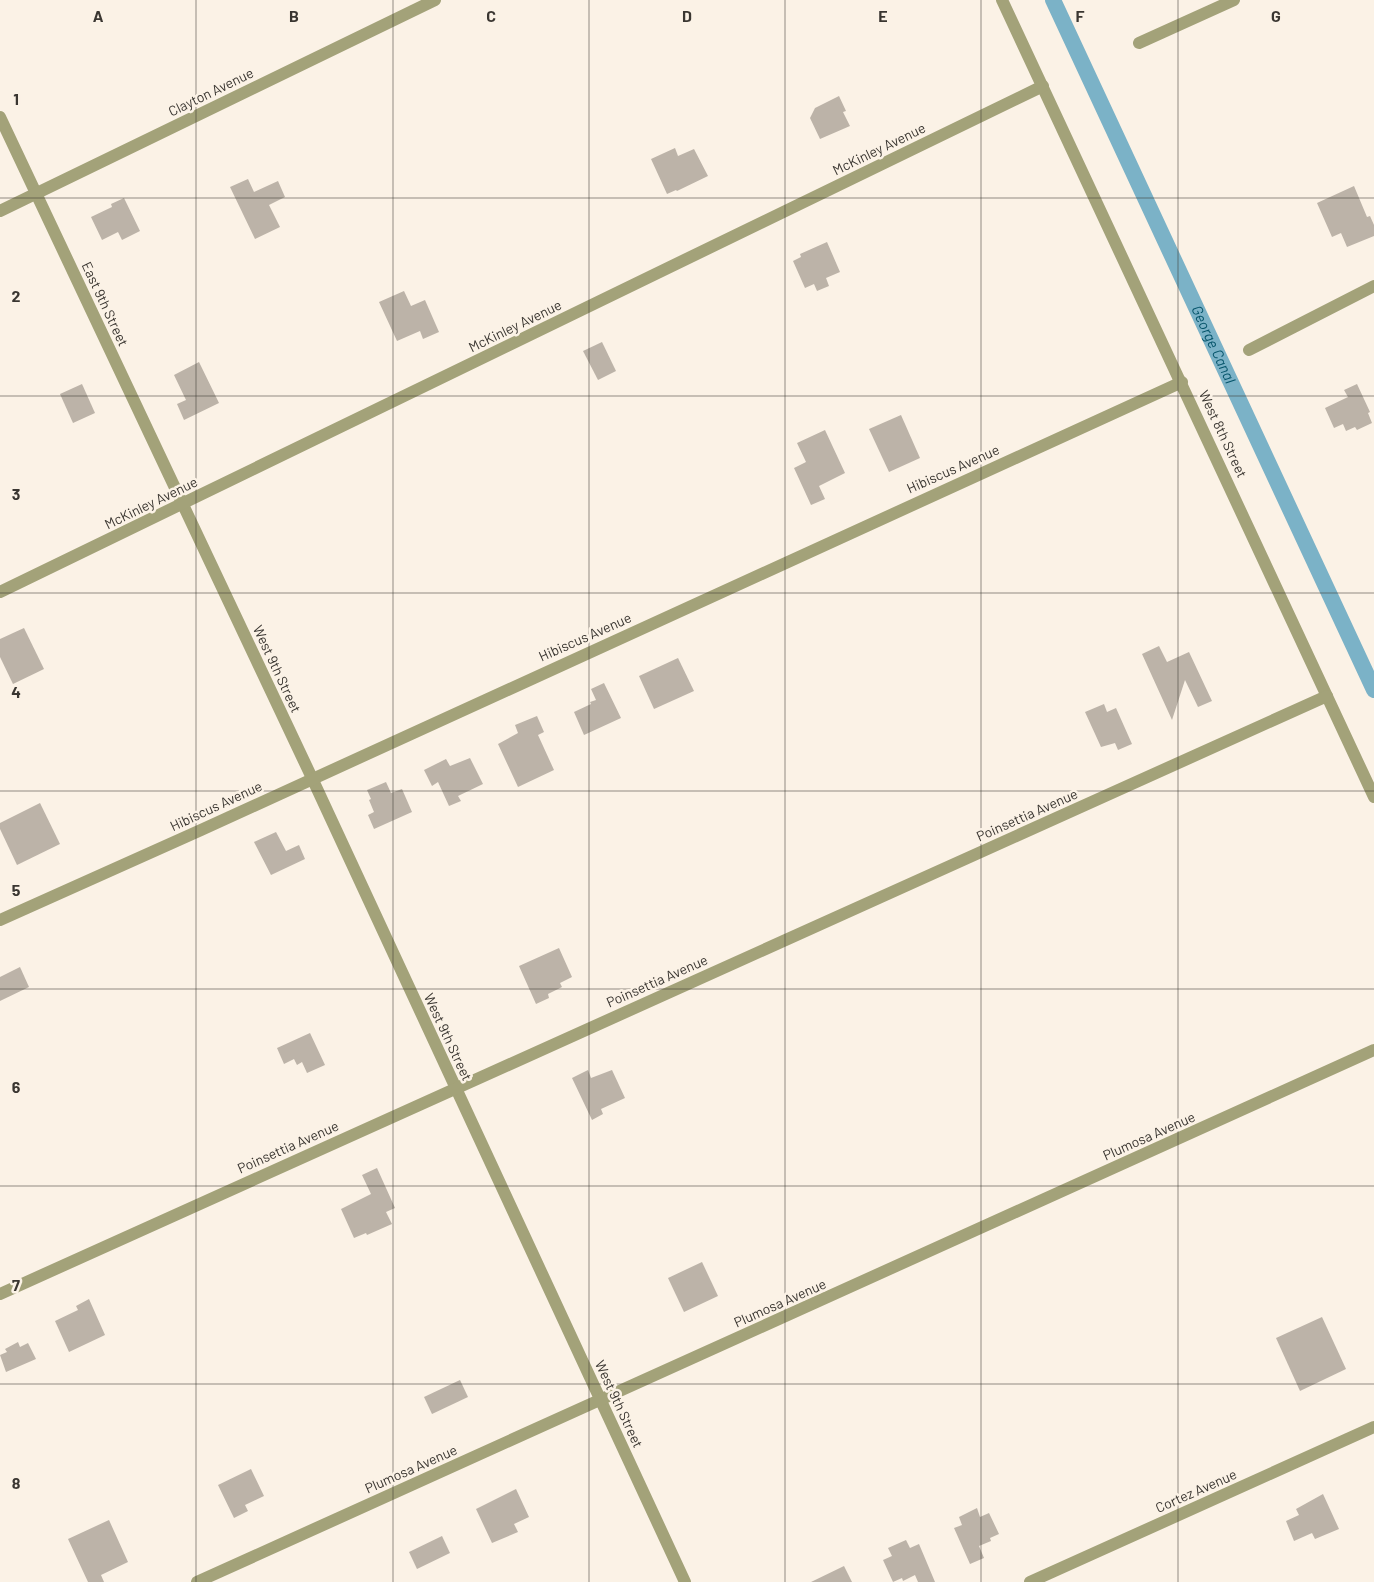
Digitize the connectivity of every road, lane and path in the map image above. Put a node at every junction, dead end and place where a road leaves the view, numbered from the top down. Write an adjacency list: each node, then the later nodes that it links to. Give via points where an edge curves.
1 (435, 0): 7 (street, Clayton Avenue)
2 (1002, 0): 5 (street, West 8th Street)
3 (1234, 0): 4 (street)
4 (1139, 43)
5 (1043, 86): 11 (street, West 8th Street); 12 (street, McKinley Avenue)
6 (0, 117): 7 (street, East 9th Street)
7 (36, 193): 8 (street, Clayton Avenue); 12 (street, East 9th Street)
8 (0, 211)
9 (1374, 286): 10 (street)
10 (1249, 350)
11 (1182, 382): 14 (street, West 8th Street); 15 (street, Hibiscus Avenue)
12 (183, 504): 13 (street, McKinley Avenue); 15 (street, West 9th Street)
13 (0, 592)
14 (1327, 696): 16 (street, West 8th Street); 19 (street, Poinsettia Avenue)
15 (312, 778): 17 (street, Hibiscus Avenue); 19 (street, West 9th Street)
16 (1374, 796)
17 (0, 920)
18 (1374, 1050): 21 (street, Plumosa Avenue)
19 (455, 1088): 20 (street, Poinsettia Avenue); 21 (street, West 9th Street)
20 (0, 1294)
21 (601, 1400): 23 (street, Plumosa Avenue); 24 (street, West 9th Street)
22 (1374, 1427): 25 (street, Cortez Avenue)
23 (197, 1582)
24 (685, 1582)
25 (1030, 1582)

